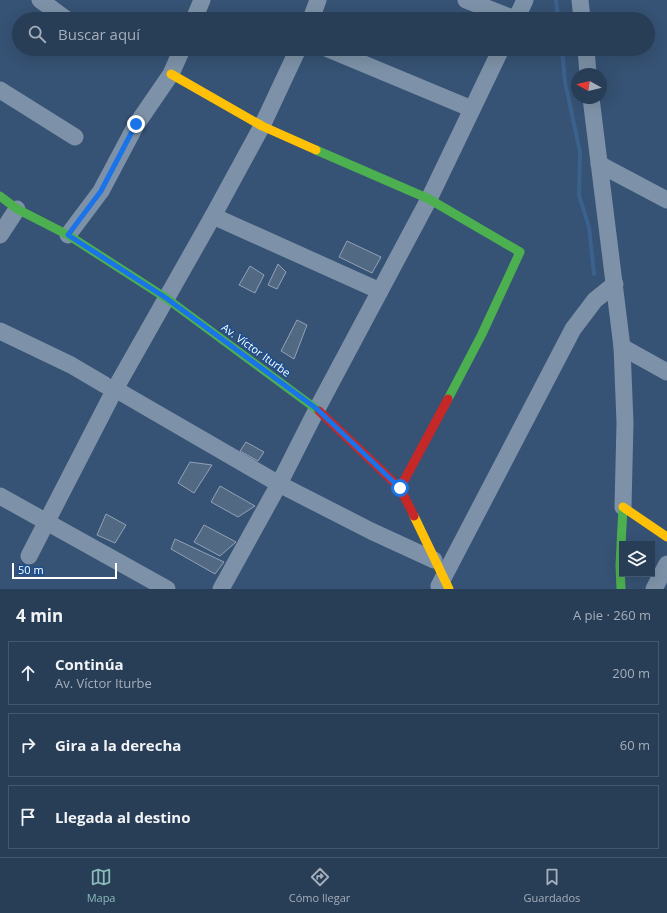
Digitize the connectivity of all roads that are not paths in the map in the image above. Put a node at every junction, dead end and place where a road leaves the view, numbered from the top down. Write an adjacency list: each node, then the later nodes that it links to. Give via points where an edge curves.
1 (40, 0): 7 (street)
2 (202, 0): 8 (street)
3 (318, 0): 9 (street)
4 (466, 0): 10 (street)
5 (525, 0): 11 (street)
6 (580, 0): 12 (street)
7 (56, 12)
8 (197, 12)
9 (314, 12)
10 (498, 12)
11 (519, 12)
12 (581, 12)
13 (179, 56): 19 (street)
14 (295, 56): 23 (street)
15 (345, 56): 22 (street)
16 (498, 56): 22 (street)
17 (587, 56): 18 (street)
18 (588, 68)
19 (171, 74): 23 (street); 32 (street, via 136,124 101,191)
20 (0, 90): 24 (street)
21 (592, 104): 25 (street)
22 (472, 109): 27 (street)
23 (262, 126): 27 (street); 30 (street)
24 (75, 137)
25 (599, 164): 28 (street); 33 (street)
26 (0, 196): 29 (street, Av. Víctor Iturbe)
27 (429, 199): 34 (street); 42 (street, via 520,252 482,334)
28 (667, 200)
29 (17, 209): 31 (street); 32 (street, Av. Víctor Iturbe)
30 (213, 216): 34 (street); 35 (street)
31 (0, 235)
32 (68, 235): 35 (street, Av. Víctor Iturbe)
33 (615, 284): 37 (street); 50 (street, via 594,300 573,329)
34 (380, 291): 40 (street)
35 (166, 298): 39 (street); 40 (street, Av. Víctor Iturbe)
36 (0, 331): 39 (street, via 72,365)
37 (622, 347): 38 (street); 44 (street, via 625,423)
38 (667, 372)
39 (110, 387): 41 (street); 45 (street)
40 (317, 409): 41 (street); 42 (street, Av. Víctor Iturbe)
41 (279, 484): 48 (street); 52 (street)
42 (400, 488): 48 (street, Av. Víctor Iturbe)
43 (0, 496): 45 (street)
44 (623, 507): 46 (street); 53 (street)
45 (47, 522): 47 (street); 51 (street)
46 (667, 537)
47 (29, 556)
48 (434, 560): 50 (street, Av. Víctor Iturbe)
49 (667, 564): 54 (street)
50 (443, 585)
51 (167, 589)
52 (221, 589)
53 (621, 589)
54 (654, 589)

